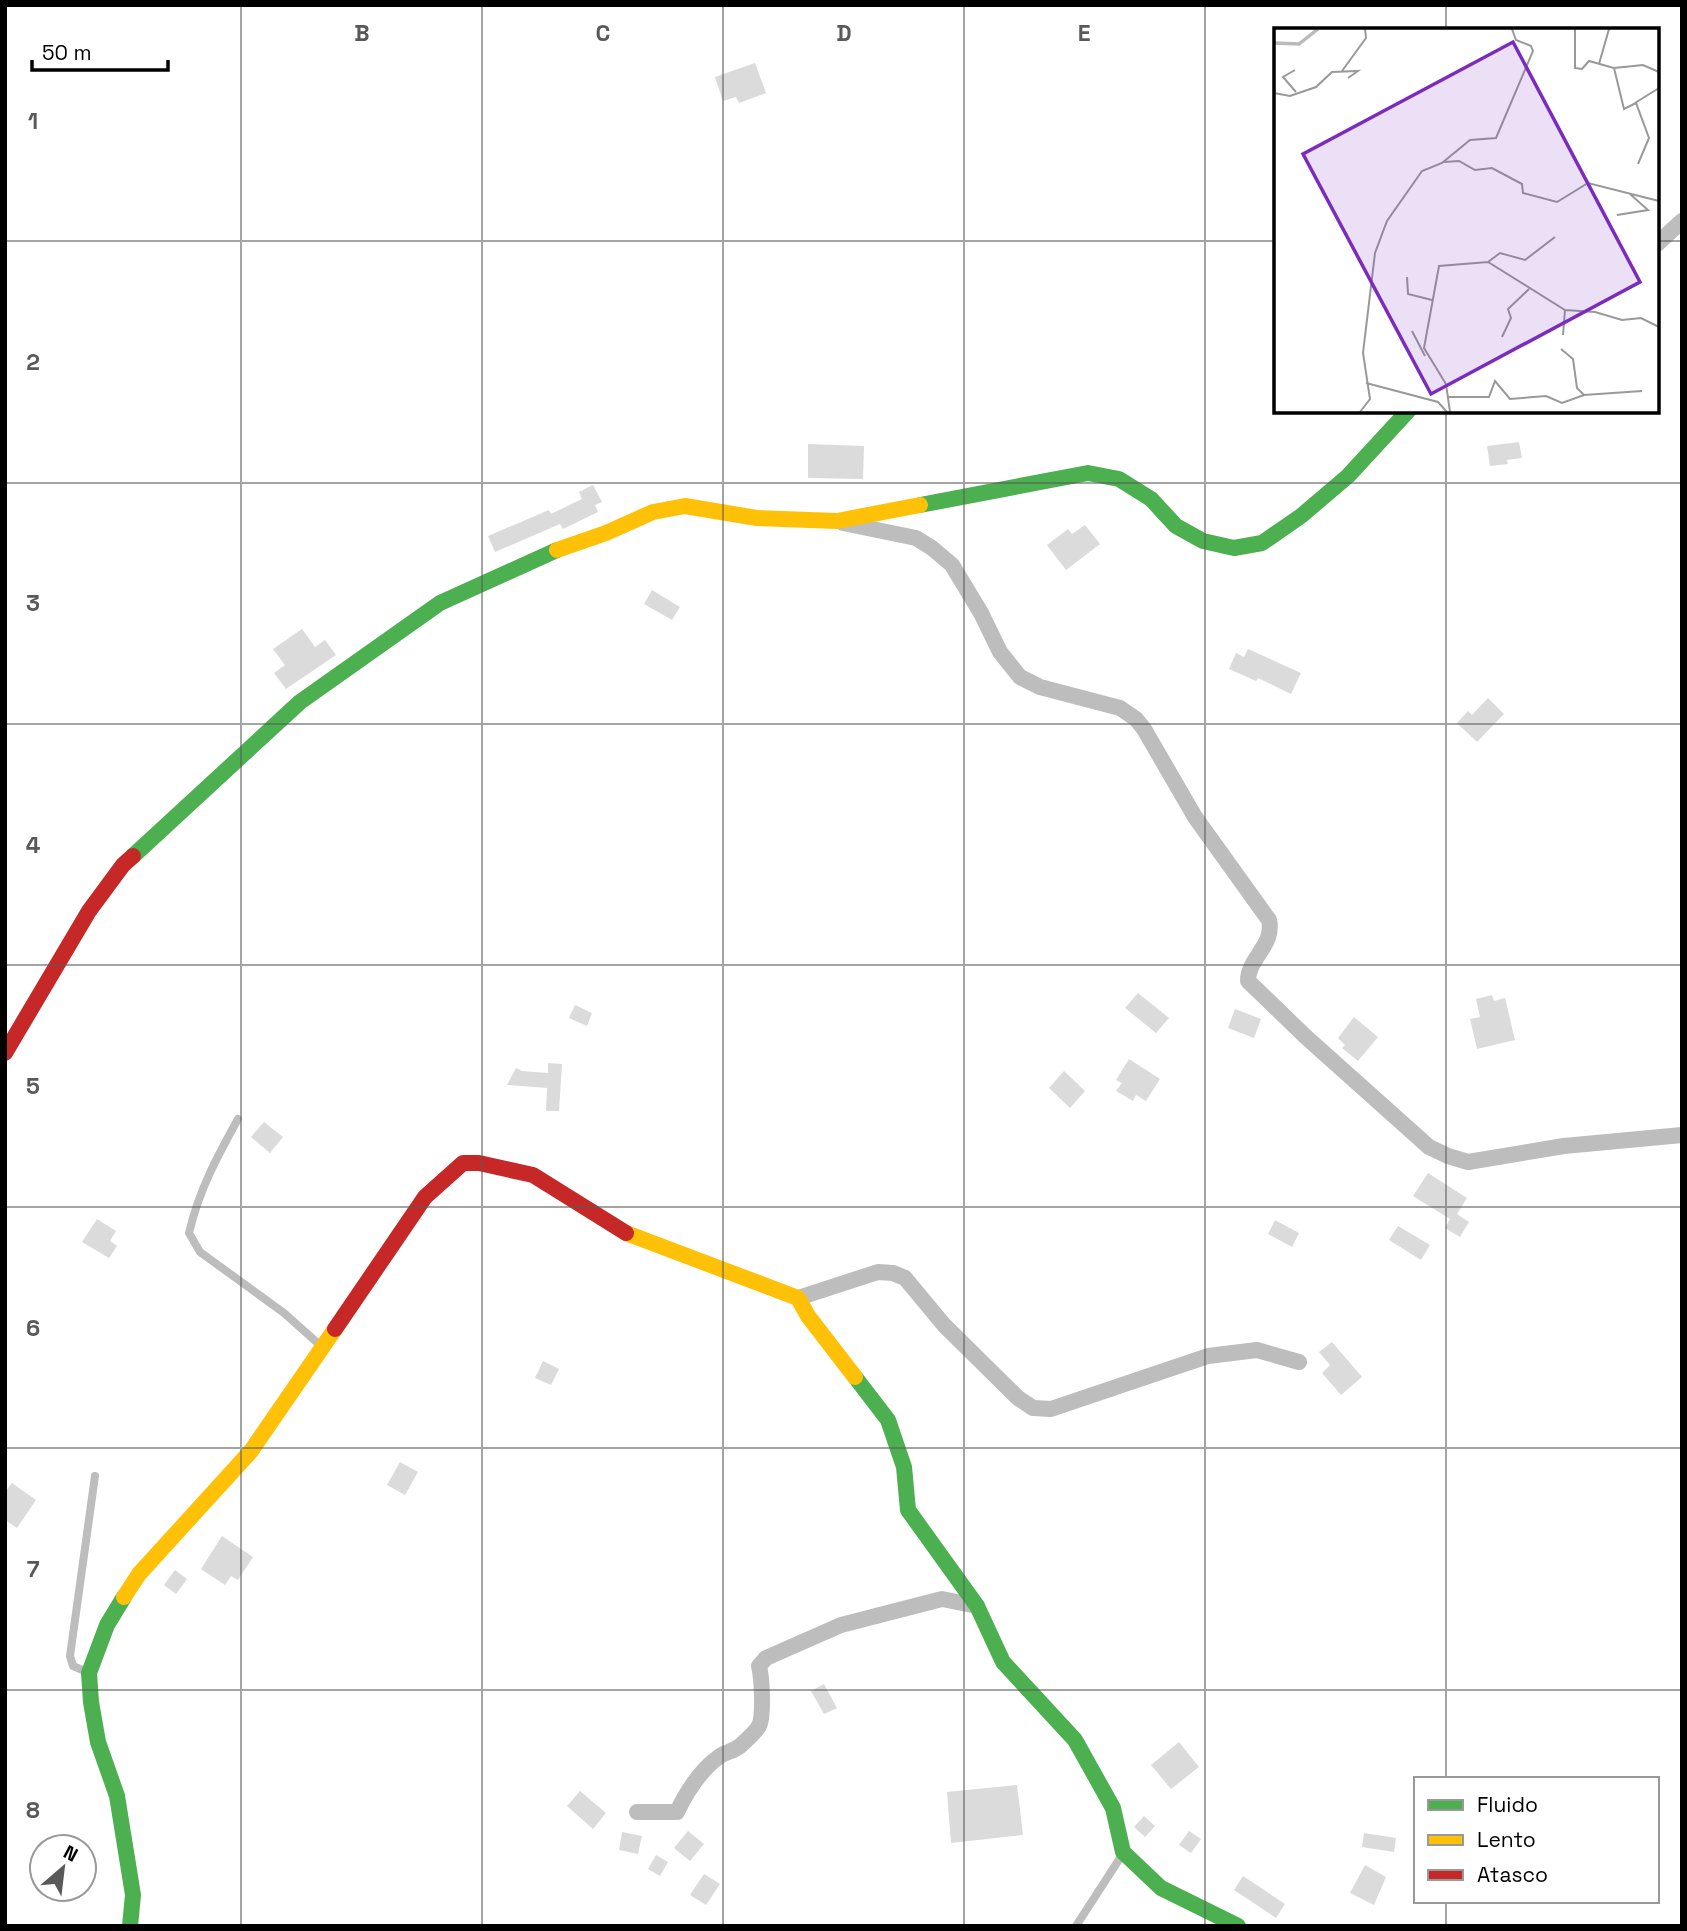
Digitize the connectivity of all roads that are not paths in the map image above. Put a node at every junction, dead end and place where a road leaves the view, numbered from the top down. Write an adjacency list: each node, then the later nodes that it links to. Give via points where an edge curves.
1 (1682, 221): 2 (street)
2 (1659, 242)
3 (1406, 413): 4 (street, via 1348,475 1301,516 1262,542 1234,548 1203,541 1176,526 1151,499 1119,479 1088,472)
4 (837, 522): 5 (street, via 757,518 685,506 653,512 548,553 440,603 300,702 122,865 89,911); 7 (street, via 916,538 932,548 952,565 1000,652 1020,677 1040,687 1120,708 1136,719 1195,817 1269,920 1270,936 1250,968 1248,981 1429,1147 1468,1162 1564,1146)
5 (5, 1053)
6 (238, 1119): 9 (lane, via 196,1201 189,1233 200,1252 284,1313)
7 (1682, 1135)
8 (798, 1298): 9 (street, via 627,1234 533,1175 463,1163 425,1197); 10 (street, via 878,1272 905,1278 944,1325 1034,1408 1051,1409 1208,1356 1257,1350); 12 (street, via 888,1420 904,1467 908,1510)
9 (323, 1348): 13 (street, via 251,1451 139,1574 107,1625)
10 (1299, 1362)
11 (95, 1476): 13 (lane, via 70,1656 73,1666)
12 (977, 1606): 14 (street, via 942,1599 841,1625 766,1658 759,1666 763,1680 759,1726 700,1774 677,1812); 15 (street, via 1003,1662 1075,1740 1113,1808)
13 (89, 1673): 16 (street, via 98,1742 117,1796 133,1895)
14 (637, 1812)
15 (1123, 1852): 17 (lane); 18 (street, via 1161,1888)
16 (130, 1926)
17 (1076, 1926)
18 (1238, 1926)

